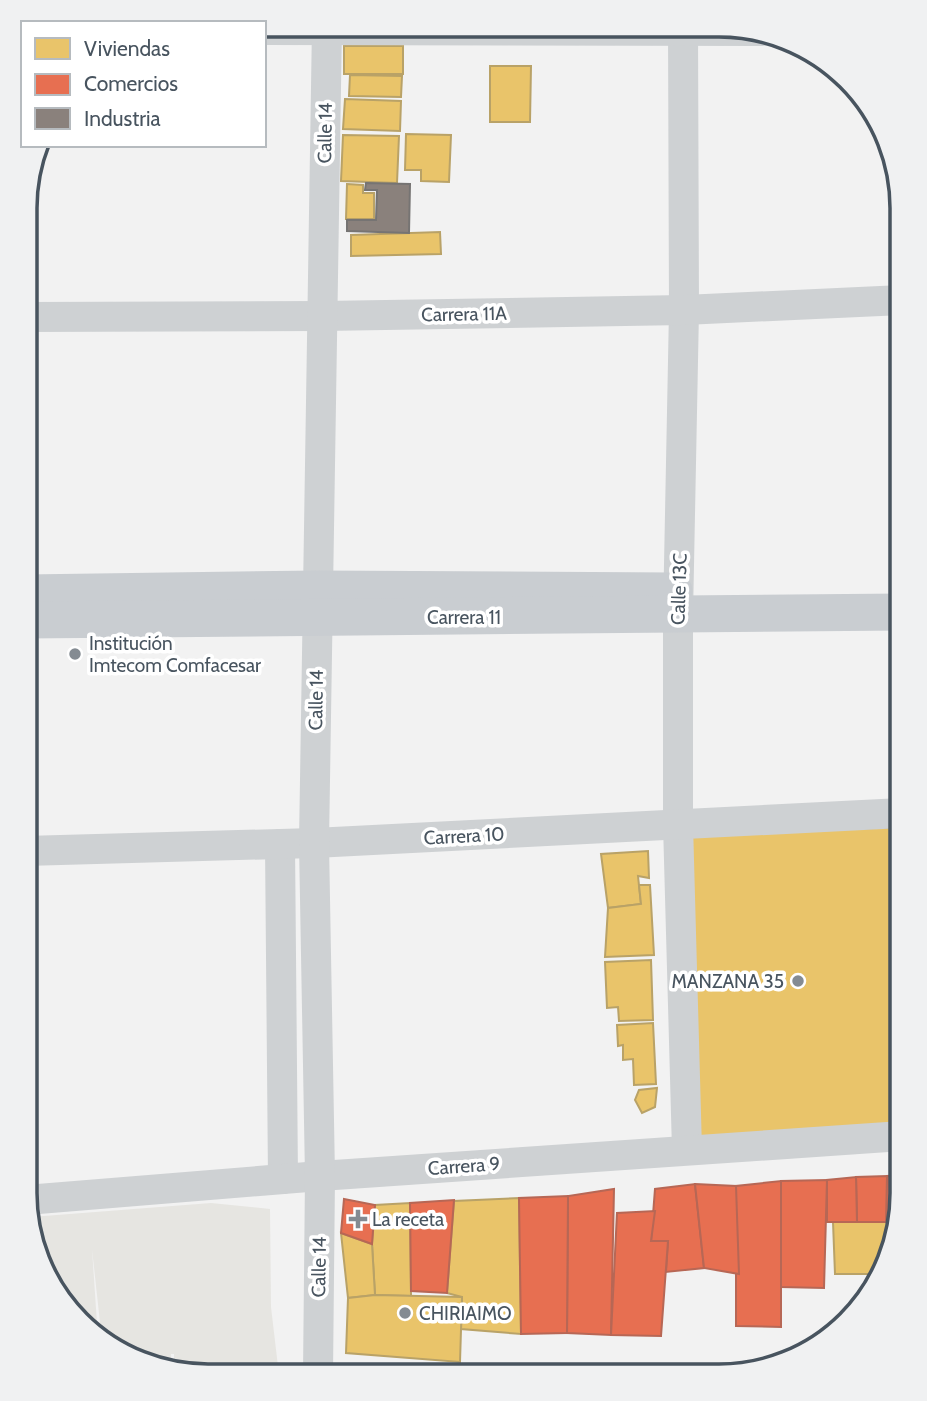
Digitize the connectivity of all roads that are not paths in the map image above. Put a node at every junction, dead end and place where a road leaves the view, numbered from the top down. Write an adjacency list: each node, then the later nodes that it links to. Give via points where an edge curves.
1 (327, 37): 5 (street, Calle 14)
2 (683, 37): 4 (street, Calle 13C)
3 (890, 301): 4 (street, Carrera 11A)
4 (684, 310): 5 (street, Carrera 11A); 8 (street, Calle 13C)
5 (323, 316): 6 (street, Carrera 11A); 9 (street, Calle 14)
6 (37, 317)
7 (890, 590): 8 (main road, Carrera 11)
8 (679, 603): 9 (main road, Carrera 11); 11 (main road, Carrera 11); 13 (street, Calle 13C)
9 (317, 604): 10 (main road, Carrera 11); 14 (street, Calle 14)
10 (37, 606)
11 (890, 612)
12 (890, 814): 13 (street, Carrera 10)
13 (678, 824): 14 (street, Carrera 10); 18 (street, Calle 13C)
14 (314, 843): 15 (street, Carrera 10); 19 (street, Calle 14)
15 (280, 844): 16 (street, Carrera 10); 20 (street)
16 (37, 850)
17 (890, 1137): 18 (street, Carrera 9)
18 (687, 1150): 19 (street, Carrera 9)
19 (320, 1176): 20 (street, Carrera 9); 22 (street, Calle 14)
20 (283, 1179): 21 (street, Carrera 9)
21 (37, 1199)
22 (318, 1364)

